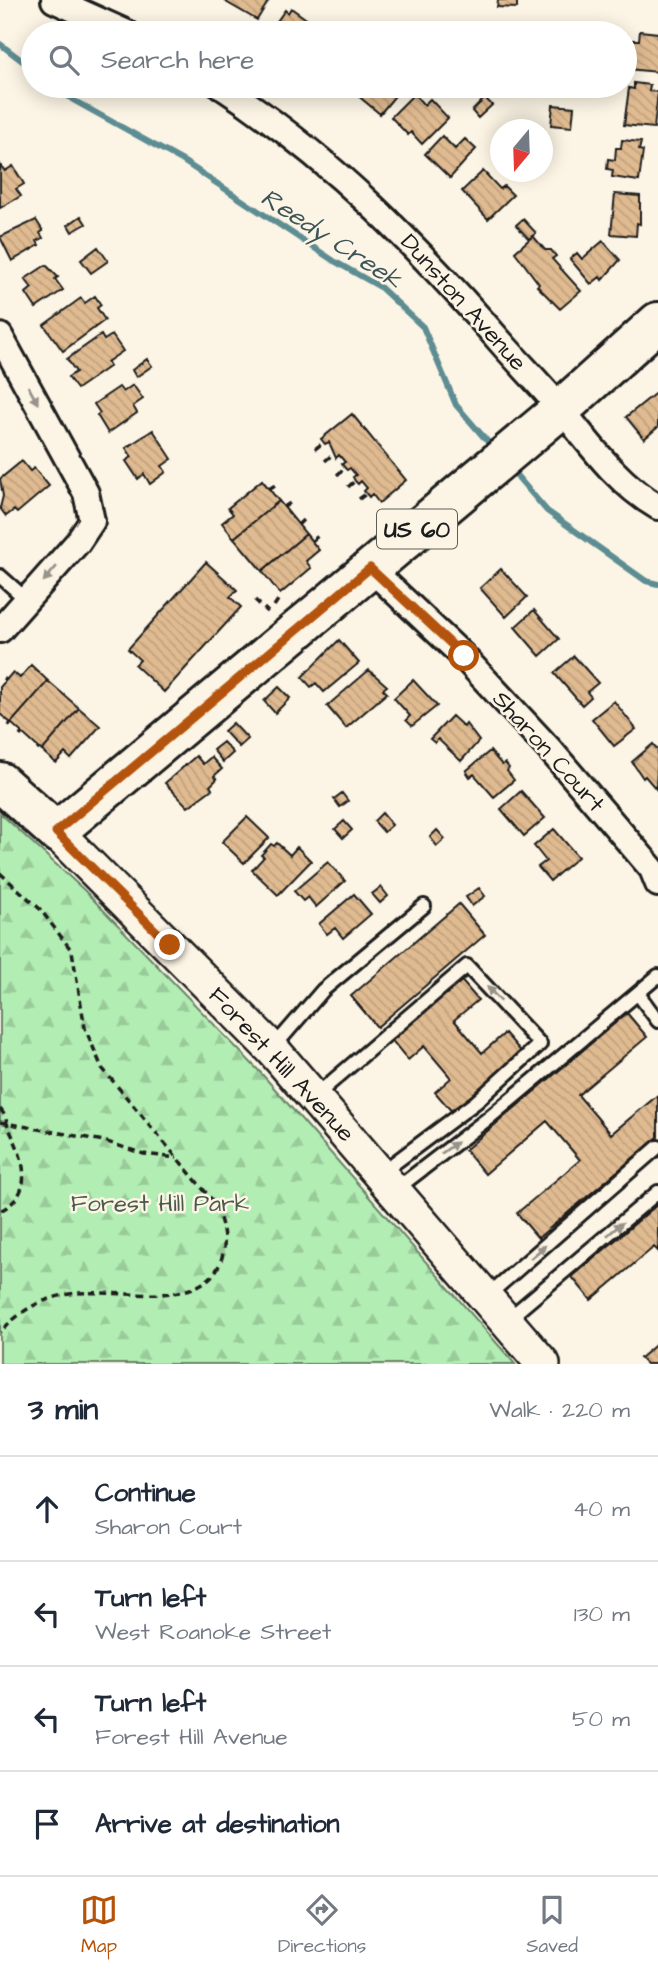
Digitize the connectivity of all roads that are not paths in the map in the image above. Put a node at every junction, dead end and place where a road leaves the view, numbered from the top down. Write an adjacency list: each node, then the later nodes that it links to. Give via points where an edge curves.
1 (54, 0): 2 (street)
2 (100, 21)
3 (238, 98): 6 (street, Dunston Avenue, via 308,146 359,191 433,265)
4 (658, 323): 6 (main road, US 60)
5 (0, 336): 10 (street, one-way to 10, via 86,493 92,521)
6 (555, 414): 7 (street, Dunston Avenue, via 636,495); 8 (main road, US 60)
7 (658, 507)
8 (370, 568): 13 (main road, US 60); 14 (street, Sharon Court, via 464,656 552,752 652,869)
9 (0, 576): 10 (lane)
10 (27, 600): 11 (street)
11 (0, 630)
12 (0, 782): 13 (main road, Forest Hill Avenue)
13 (56, 832): 19 (main road, Forest Hill Avenue)
14 (658, 884)
15 (424, 906): 19 (lane, via 323,990)
16 (658, 976): 17 (lane)
17 (639, 995): 18 (lane); 22 (lane, one-way to 17)
18 (658, 1021)
19 (272, 1049): 20 (main road, Forest Hill Avenue)
20 (314, 1097): 22 (main road, Forest Hill Avenue); 22 (lane, one-way to 20, via 540,1044 467,966)
21 (658, 1147): 24 (lane, one-way to 21)
22 (388, 1182): 24 (main road, Forest Hill Avenue)
23 (658, 1192): 24 (lane, one-way to 23)
24 (497, 1309): 25 (main road, Forest Hill Avenue)
25 (543, 1364)

